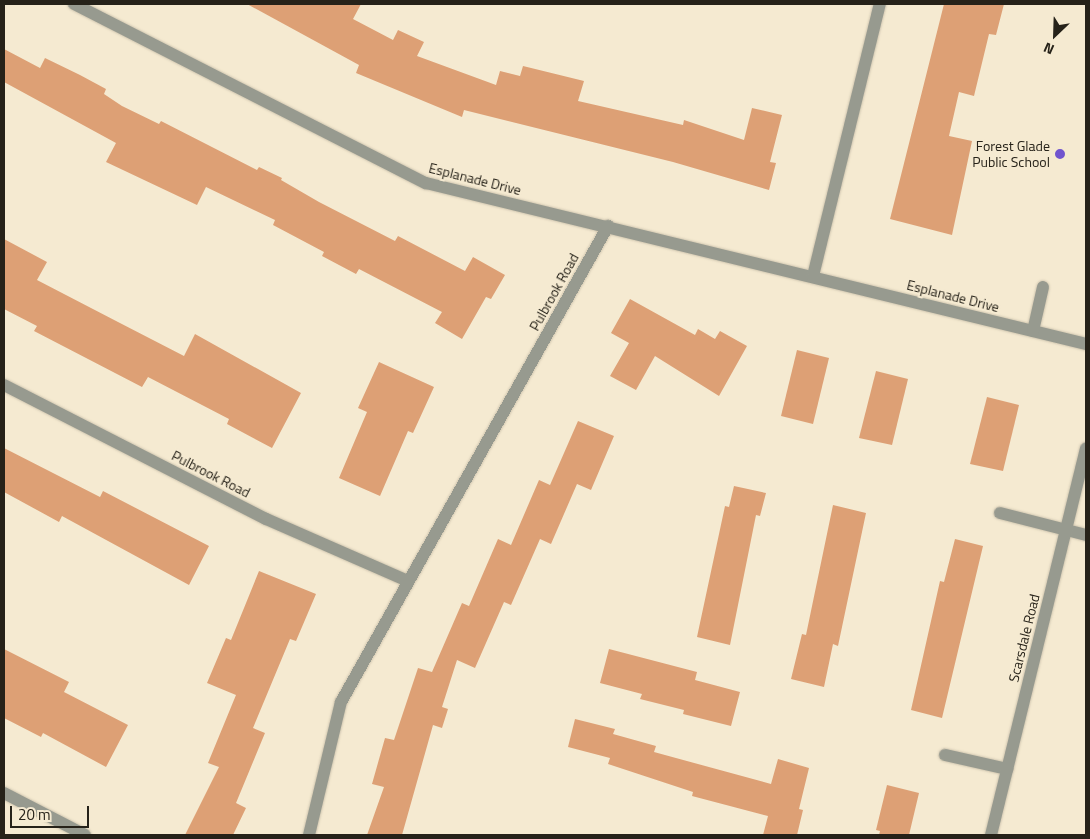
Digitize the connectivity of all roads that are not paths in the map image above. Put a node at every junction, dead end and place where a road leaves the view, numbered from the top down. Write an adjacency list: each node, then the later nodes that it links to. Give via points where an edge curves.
1 (74, 4): 3 (street, Esplanade Drive, via 426,183)
2 (880, 4): 4 (street)
3 (608, 226): 4 (street, Esplanade Drive); 13 (street, Pulbrook Road)
4 (813, 276): 6 (street, Esplanade Drive)
5 (1043, 287): 6 (street)
6 (1033, 331): 7 (street, Esplanade Drive)
7 (1086, 344)
8 (4, 385): 13 (street, Pulbrook Road, via 266,519)
9 (1086, 448): 11 (street, Scarsdale Road)
10 (1000, 513): 11 (street)
11 (1066, 530): 12 (street); 15 (street, Scarsdale Road)
12 (1086, 535)
13 (408, 581): 18 (street, Pulbrook Road, via 341,702)
14 (946, 755): 15 (street)
15 (1007, 769): 19 (street, Scarsdale Road)
16 (4, 793): 17 (street)
17 (85, 835)
18 (309, 835)
19 (991, 835)

